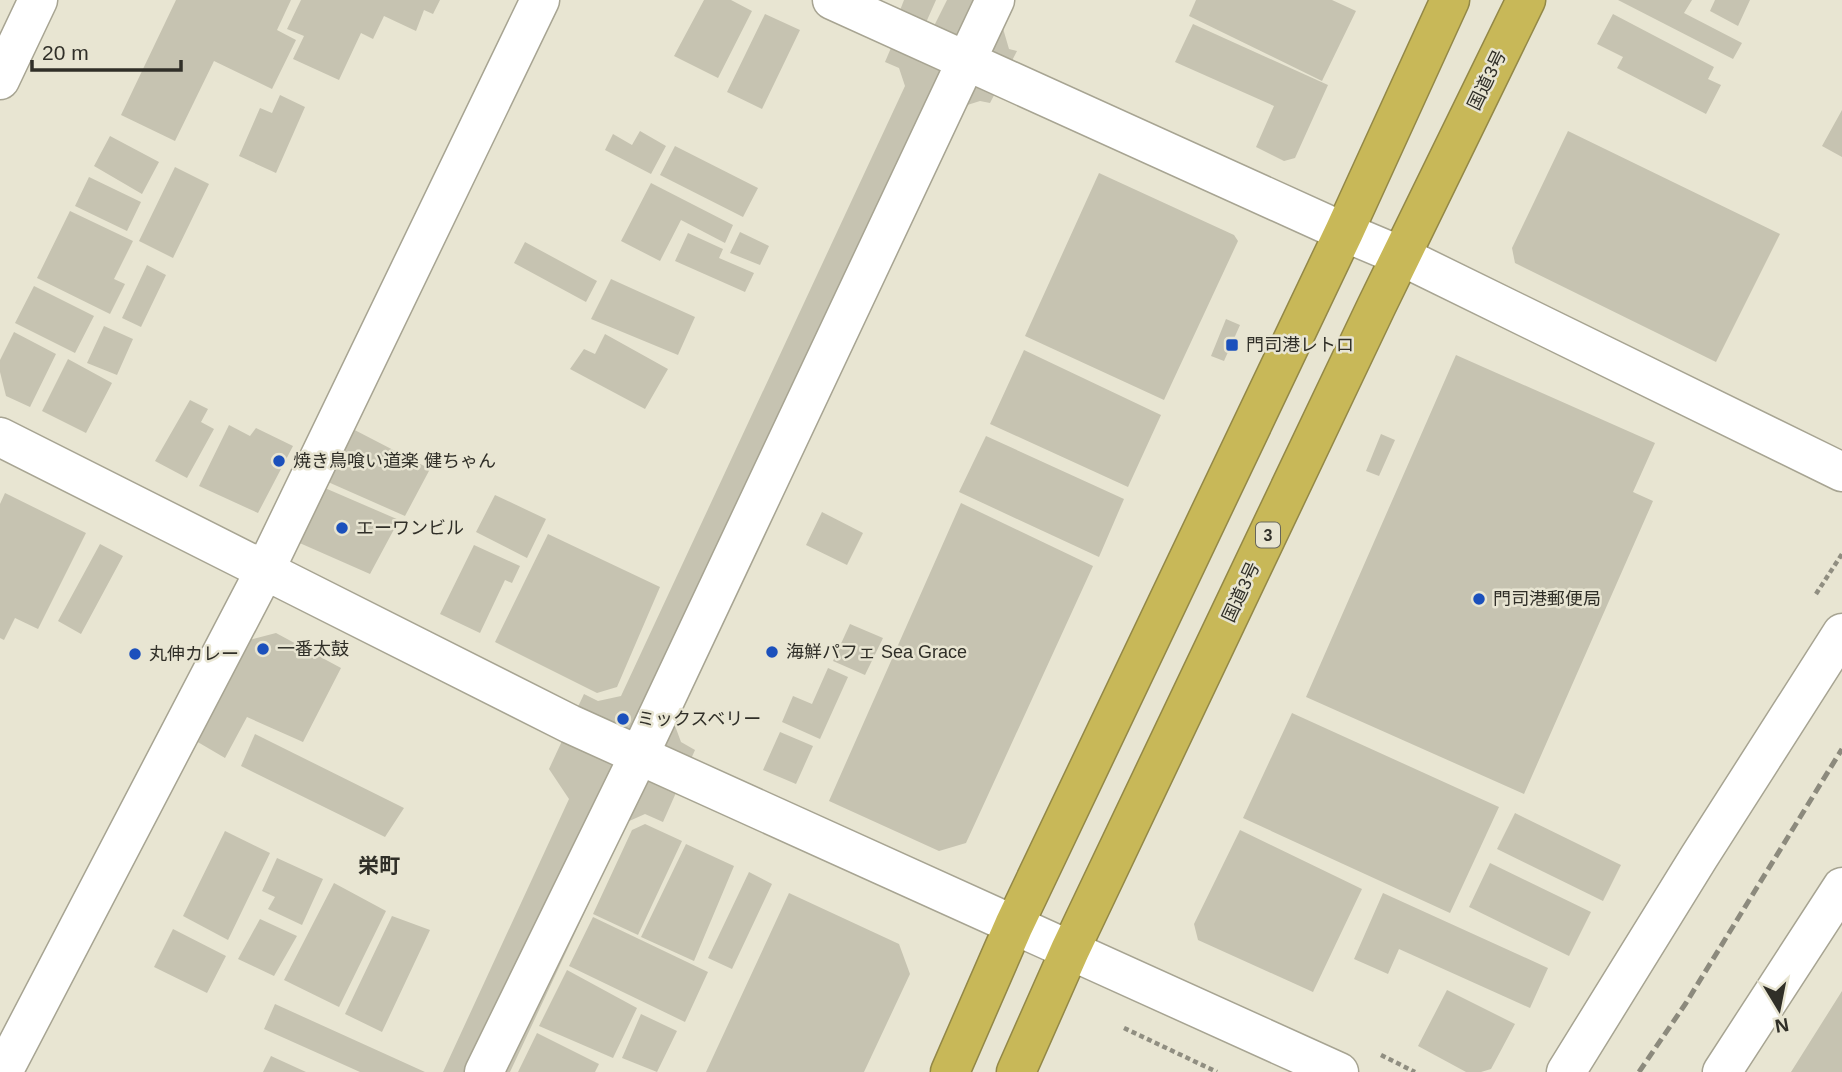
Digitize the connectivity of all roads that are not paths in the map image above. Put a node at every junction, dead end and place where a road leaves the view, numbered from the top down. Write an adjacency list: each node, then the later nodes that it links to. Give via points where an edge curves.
1 (38, 0): 8 (street)
2 (540, 0): 13 (street)
3 (832, 0): 7 (street)
4 (995, 0): 7 (street)
5 (1450, 0): 9 (highway)
6 (1526, 0): 10 (highway, 国道3号 / 3)
7 (967, 60): 9 (street); 15 (street)
8 (0, 79)
9 (1344, 232): 10 (street); 17 (highway)
10 (1401, 256): 12 (street); 18 (highway, 国道3号 / 3)
11 (0, 437): 13 (street)
12 (1842, 472)
13 (265, 570): 15 (street); 19 (street)
14 (1842, 634): 24 (street)
15 (638, 756): 17 (street); 20 (street)
16 (1842, 887): 25 (street)
17 (1014, 925): 18 (street); 21 (highway)
18 (1070, 950): 22 (highway, 国道3号 / 3); 23 (street)
19 (3, 1072)
20 (484, 1072)
21 (950, 1072)
22 (1016, 1072)
23 (1339, 1072)
24 (1566, 1072)
25 (1722, 1072)

